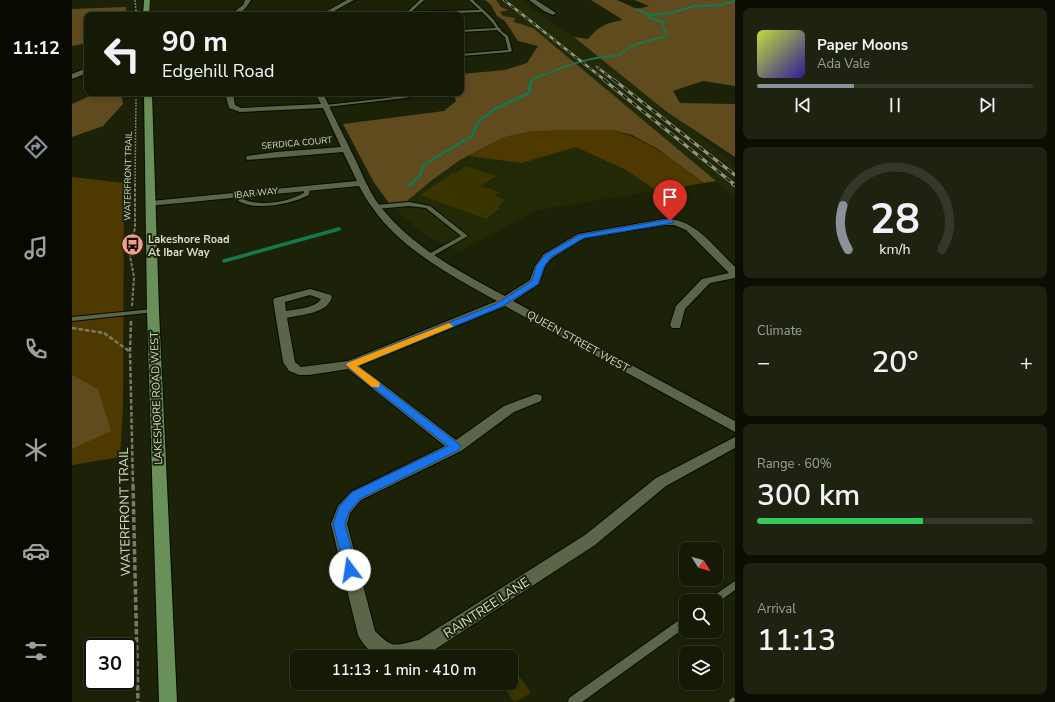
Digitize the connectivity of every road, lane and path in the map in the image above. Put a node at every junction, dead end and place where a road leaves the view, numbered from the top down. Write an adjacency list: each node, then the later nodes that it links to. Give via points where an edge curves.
1 (135, 0): 9 (path)
2 (147, 0): 10 (main road)
3 (248, 0): 11 (street, via 245,6)
4 (351, 0): 12 (street)
5 (422, 0): 13 (lane)
6 (471, 0): 8 (lane)
7 (532, 0): 15 (street)
8 (483, 11): 14 (lane); 16 (lane)
9 (136, 12)
10 (146, 12)
11 (236, 12)
12 (329, 12)
13 (408, 12)
14 (457, 12)
15 (553, 13)
16 (500, 29): 17 (lane); 18 (lane, via 507,37 510,51)
17 (464, 31)
18 (464, 55)
19 (84, 71): 20 (street)
20 (72, 77)
21 (136, 96): 35 (path, WATERFRONT TRAIL, via 135,227 130,256 134,277)
22 (148, 96): 30 (main road, LAKESHORE ROAD WEST)
23 (230, 96): 26 (street, via 232,106 240,110)
24 (321, 96): 26 (street, QUEEN STREET WEST)
25 (408, 96): 26 (lane)
26 (326, 106): 27 (street, QUEEN STREET WEST)
27 (346, 150): 28 (street, SERDICA COURT); 29 (street, QUEEN STREET WEST)
28 (250, 158)
29 (362, 183): 30 (street, IBAR WAY); 31 (street, QUEEN STREET WEST)
30 (151, 204): 36 (main road, LAKESHORE ROAD WEST)
31 (376, 207): 32 (street, QUEEN STREET WEST, via 395,228); 32 (lane, via 409,204 428,207 465,236)
32 (428, 256): 34 (street, QUEEN STREET WEST)
33 (735, 274): 34 (street, via 689,228 664,222 581,236 548,256 540,266 535,282); 40 (street, via 706,281 680,308)
34 (506, 301): 43 (street); 45 (street, QUEEN STREET WEST)
35 (132, 306)
36 (153, 311): 38 (lane); 53 (main road, LAKESHORE ROAD WEST)
37 (281, 316): 43 (street, via 289,362 293,368 309,371)
38 (72, 319)
39 (131, 321): 42 (path, WATERFRONT TRAIL)
40 (676, 325)
41 (72, 328): 42 (path, via 104,333)
42 (130, 351): 52 (path, WATERFRONT TRAIL)
43 (350, 365): 47 (street)
44 (536, 398): 47 (street, RAINTREE LANE, via 509,409)
45 (735, 427)
46 (735, 442): 47 (street, RAINTREE LANE, via 661,482 590,540 422,648 392,654 379,647 367,635 339,524 343,510 356,496)
47 (456, 447)
48 (735, 585): 49 (lane)
49 (723, 594)
50 (679, 625): 54 (lane)
51 (735, 698): 55 (path)
52 (138, 702)
53 (168, 702)
54 (573, 702)
55 (730, 702)

